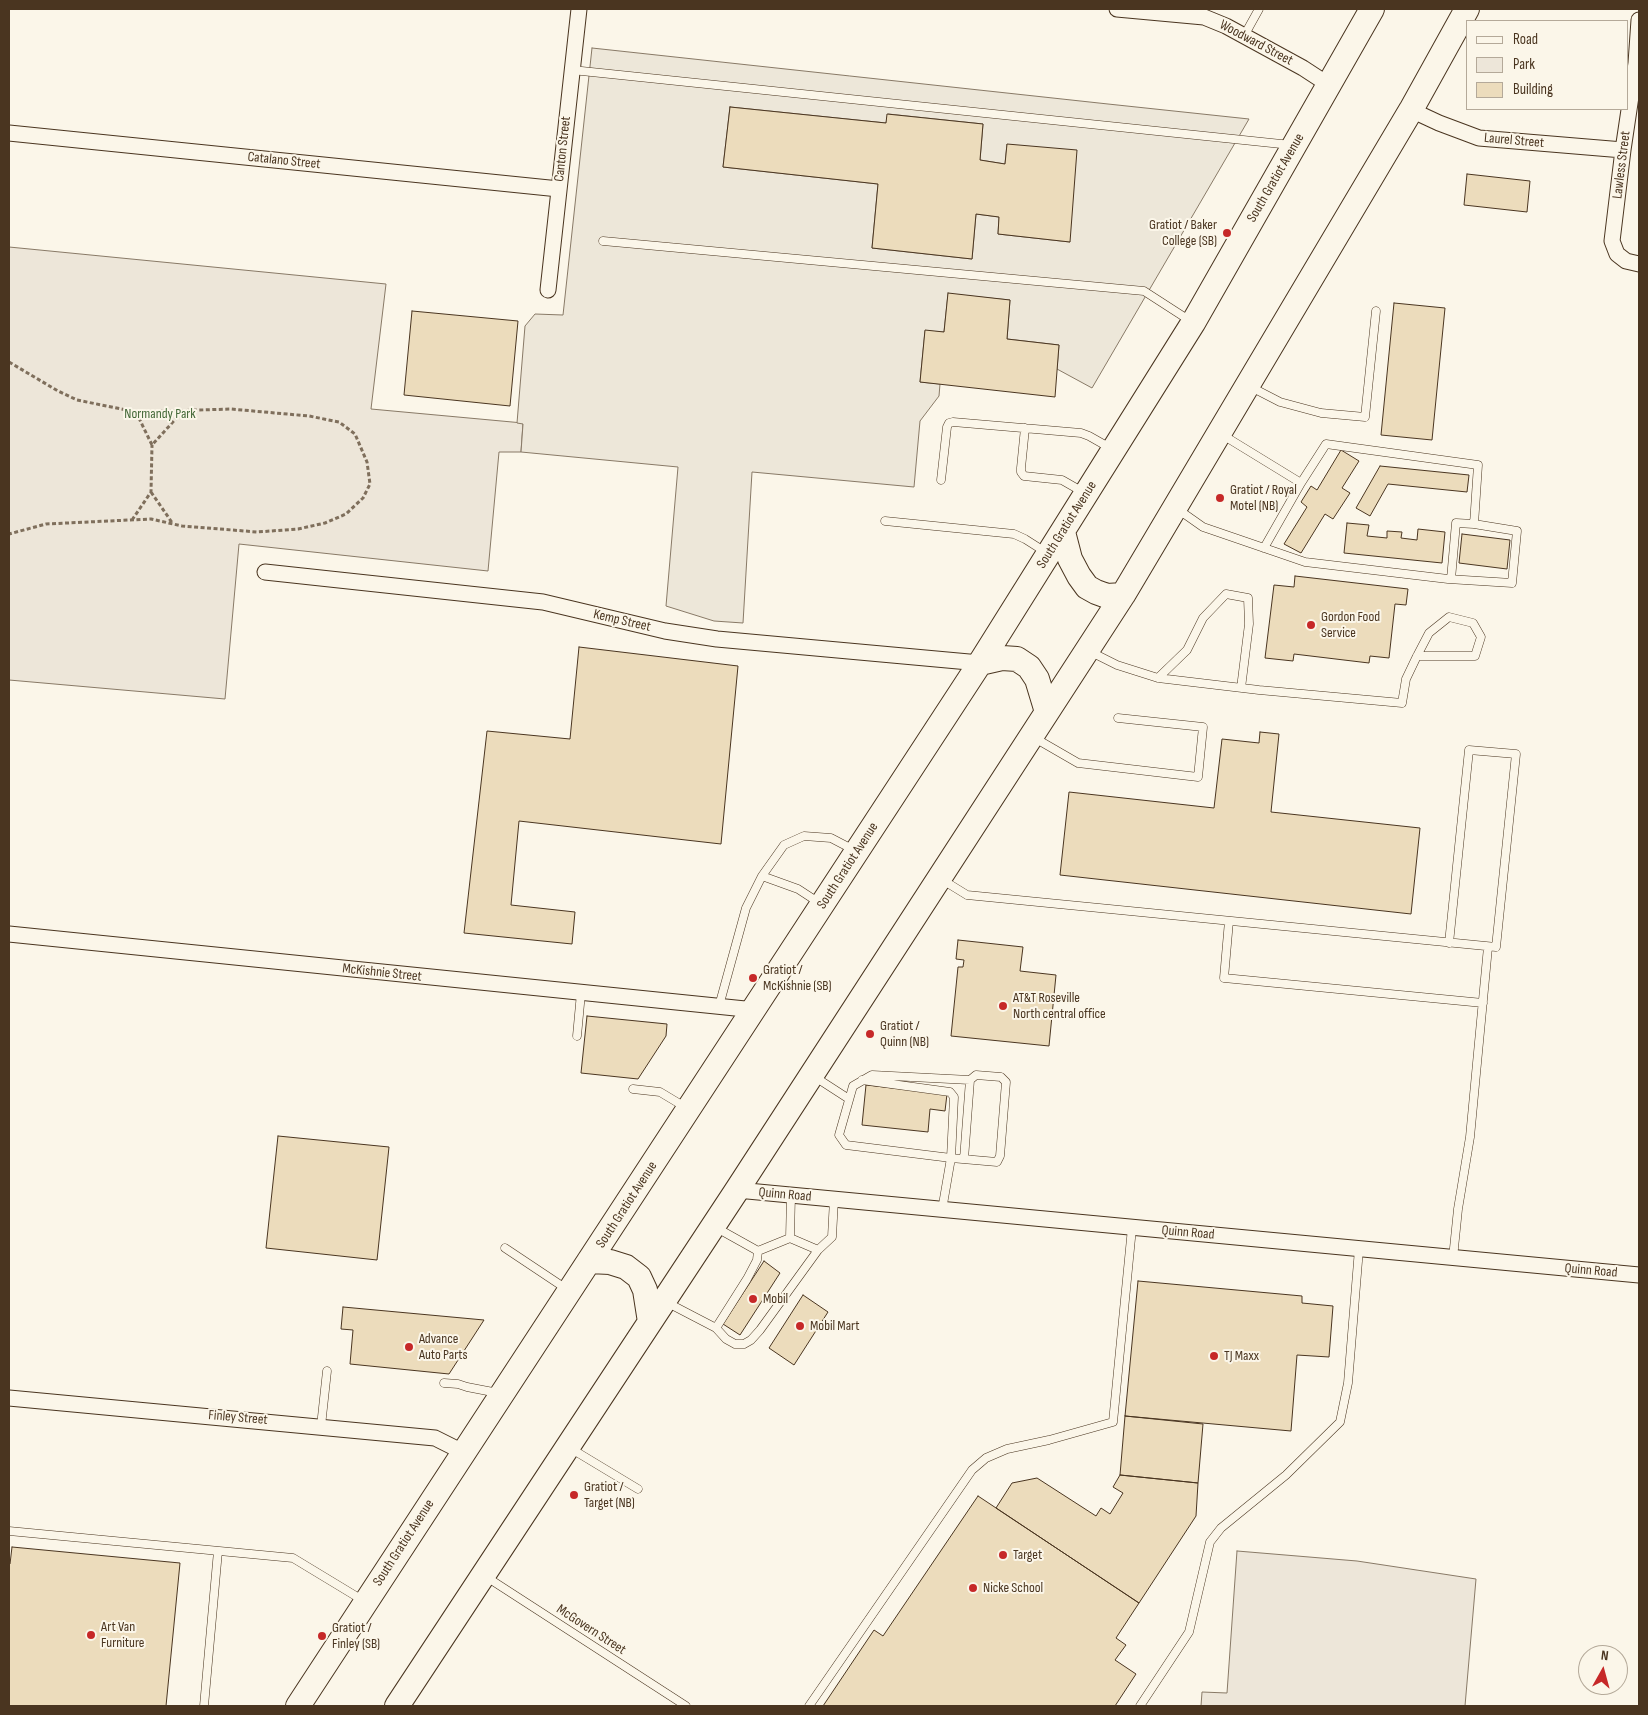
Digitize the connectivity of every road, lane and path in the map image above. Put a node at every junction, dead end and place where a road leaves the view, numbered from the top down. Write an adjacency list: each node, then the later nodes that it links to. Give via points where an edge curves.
1 (579, 9): 10 (street, Canton Street)
2 (1118, 9): 6 (street, Woodward Street)
3 (1259, 9): 8 (lane)
4 (1372, 9): 11 (main road, South Gratiot Avenue)
5 (1467, 9): 12 (main road)
6 (1162, 11): 8 (street, Woodward Street, via 1204,17)
7 (1639, 20): 9 (street, Lawless Street)
8 (1244, 36): 11 (street, Woodward Street)
9 (1638, 63): 15 (street, Lawless Street)
10 (572, 70): 14 (lane); 16 (street, Canton Street)
11 (1330, 85): 14 (main road, South Gratiot Avenue)
12 (1412, 110): 15 (street, Laurel Street, via 1479,138); 23 (main road)
13 (9, 133): 16 (street, Catalano Street)
14 (1295, 145): 21 (main road, South Gratiot Avenue)
15 (1623, 150): 18 (street, Lawless Street, via 1612,241 1617,254 1626,261)
16 (559, 189): 19 (street, Canton Street)
17 (603, 241): 21 (lane, via 1144,291)
18 (1639, 264)
19 (548, 290)
20 (1376, 312): 23 (lane, via 1365,417 1321,412 1280,402)
21 (1193, 323): 29 (main road, South Gratiot Avenue)
22 (9, 362): 25 (path, via 76,400)
23 (1248, 385): 27 (main road)
24 (183, 411): 25 (path); 28 (path); 37 (path, via 231,409 339,422 355,434 367,462 370,484 363,498 346,514 298,529 257,532)
25 (136, 412): 28 (path)
26 (1025, 428): 29 (lane, via 1081,433); 30 (lane, via 949,423); 33 (lane, via 1021,472 1024,476 1062,480)
27 (1219, 433): 31 (lane); 34 (main road)
28 (152, 445): 32 (path)
29 (1114, 450): 33 (main road, South Gratiot Avenue)
30 (941, 480)
31 (1301, 483): 38 (lane, via 1326,444 1478,465); 41 (lane)
32 (151, 492): 35 (path); 37 (path)
33 (1087, 494): 39 (main road, South Gratiot Avenue)
34 (1175, 507): 41 (lane, via 1204,527); 45 (main road)
35 (132, 520): 37 (path, via 151,519); 40 (path, via 46,524)
36 (885, 522): 42 (lane, via 1014,534)
37 (172, 524)
38 (1474, 524): 44 (lane, via 1456,523); 44 (lane, via 1517,531 1512,583)
39 (1063, 532): 42 (main road, South Gratiot Avenue); 45 (main road, via 1070,559 1087,586 1107,596)
40 (9, 534)
41 (1264, 548): 44 (lane, via 1305,562)
42 (1049, 554): 48 (main road, South Gratiot Avenue)
43 (265, 572): 48 (street, Kemp Street, via 543,602 665,631 717,638)
44 (1451, 579)
45 (1123, 594): 46 (main road)
46 (1087, 650): 49 (lane, via 1117,665); 51 (main road)
47 (1417, 656): 47 (lane, via 1429,633 1449,617 1473,623 1481,637 1475,656); 50 (lane, via 1406,679 1402,703)
48 (980, 663): 51 (main road, via 1002,658 1017,659 1029,667 1038,680); 54 (main road, South Gratiot Avenue)
49 (1158, 678): 50 (lane); 50 (lane, via 1187,650 1203,618 1226,594 1248,598 1249,624)
50 (1241, 688)
51 (1047, 712): 53 (main road)
52 (1118, 718): 53 (lane, via 1203,727 1198,777 1078,764)
53 (1032, 736): 56 (main road)
54 (858, 852): 55 (lane, via 831,838 804,836 784,845); 57 (main road, South Gratiot Avenue)
55 (762, 876): 57 (lane, via 798,889); 64 (lane, via 746,908)
56 (939, 878): 58 (lane, via 967,895); 67 (main road)
57 (823, 905): 65 (main road, South Gratiot Avenue)
58 (1228, 921): 60 (lane); 63 (lane, via 1224,978)
59 (9, 934): 62 (street, McKishnie Street)
60 (1449, 943): 61 (lane); 61 (lane, via 1469,750 1516,754 1496,947)
61 (1488, 947): 63 (lane)
62 (581, 993): 64 (street, McKishnie Street); 66 (lane)
63 (1483, 1003): 86 (lane, via 1470,1137)
64 (719, 1006): 65 (street, McKishnie Street)
65 (755, 1010): 72 (main road, South Gratiot Avenue)
66 (577, 1036)
67 (812, 1075): 71 (lane); 75 (main road)
68 (862, 1080): 69 (lane, via 872,1074); 71 (lane, via 853,1086); 73 (lane, via 950,1092 954,1097)
69 (970, 1080): 74 (lane); 74 (lane, via 976,1075 1001,1077 1006,1082 997,1162)
70 (633, 1089): 72 (lane, via 660,1092)
71 (849, 1099): 73 (lane, via 839,1135 846,1145)
72 (689, 1109): 87 (main road, South Gratiot Avenue)
73 (951, 1158): 74 (lane); 78 (lane)
74 (964, 1159)
75 (737, 1190): 76 (street, Quinn Road); 79 (main road)
76 (791, 1195): 77 (street, Quinn Road); 81 (lane)
77 (834, 1199): 78 (street, Quinn Road); 84 (lane, via 832,1237)
78 (942, 1210): 80 (street, Quinn Road)
79 (714, 1226): 85 (lane); 90 (main road)
80 (1132, 1228): 83 (street, Quinn Road); 109 (lane, via 1113,1422 1007,1449 986,1458 972,1470)
81 (790, 1238): 84 (lane); 85 (lane)
82 (505, 1248): 89 (lane)
83 (1359, 1249): 86 (street, Quinn Road); 110 (lane, via 1348,1383 1340,1422 1210,1542 1189,1632)
84 (818, 1250): 92 (lane, via 751,1340 735,1344)
85 (758, 1252): 92 (lane, via 757,1260)
86 (1453, 1258): 88 (street, Quinn Road)
87 (589, 1261): 89 (main road, South Gratiot Avenue); 91 (main road, via 626,1266 638,1277 646,1290)
88 (1639, 1275)
89 (570, 1291): 95 (main road, South Gratiot Avenue)
90 (664, 1301): 91 (main road); 92 (lane)
91 (650, 1322): 98 (main road)
92 (716, 1328)
93 (327, 1371): 97 (lane)
94 (444, 1383): 95 (lane)
95 (502, 1393): 99 (main road, South Gratiot Avenue)
96 (9, 1398): 97 (street, Finley Street)
97 (321, 1426): 99 (street, Finley Street, via 435,1438)
98 (568, 1447): 100 (lane); 103 (main road)
99 (463, 1452): 104 (main road, South Gratiot Avenue)
100 (638, 1489)
101 (9, 1531): 102 (lane)
102 (218, 1551): 104 (lane, via 293,1558); 105 (lane)
103 (483, 1575): 107 (main road); 108 (lane, McGovern Street)
104 (366, 1602): 106 (main road, South Gratiot Avenue)
105 (204, 1706)
106 (298, 1706)
107 (397, 1706)
108 (686, 1706)
109 (809, 1706)
110 (1140, 1706)

